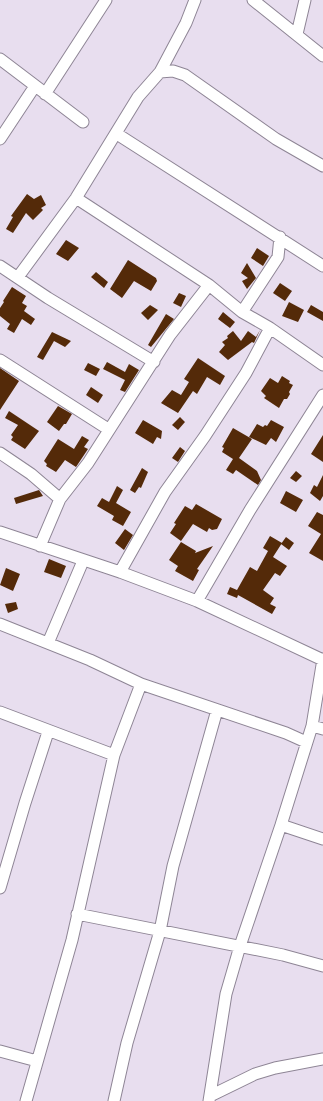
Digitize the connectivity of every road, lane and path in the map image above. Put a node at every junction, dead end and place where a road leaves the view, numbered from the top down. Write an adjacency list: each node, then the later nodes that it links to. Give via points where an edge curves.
1 (106, 0): 10 (street)
2 (195, 0): 8 (street)
3 (253, 0): 5 (street)
4 (305, 0): 5 (street)
5 (297, 34): 6 (street)
6 (323, 56)
7 (0, 59): 9 (street)
8 (160, 72): 12 (street, via 138,98); 14 (street, via 185,75 276,139)
9 (35, 86): 10 (street); 13 (street)
10 (45, 94): 11 (street)
11 (83, 122)
12 (117, 134): 15 (street); 16 (street)
13 (0, 139)
14 (323, 166)
15 (76, 198): 19 (street); 20 (street)
16 (280, 237): 18 (street); 21 (street, via 278,257)
17 (0, 266): 19 (street)
18 (323, 266)
19 (18, 277): 24 (street)
20 (208, 285): 21 (street); 24 (street)
21 (242, 312): 22 (street)
22 (270, 328): 25 (street); 33 (street, via 246,373 165,492)
23 (0, 360): 27 (street)
24 (154, 362): 27 (street)
25 (323, 365)
26 (323, 395): 34 (street, via 250,510)
27 (108, 429): 29 (street, via 88,463)
28 (0, 453): 29 (street, via 31,474)
29 (60, 499): 31 (street)
30 (0, 532): 31 (street)
31 (40, 546): 32 (street)
32 (83, 561): 33 (street); 36 (street)
33 (120, 572): 34 (street)
34 (197, 601): 37 (street)
35 (0, 624): 36 (street)
36 (48, 643): 38 (street)
37 (323, 659): 41 (street)
38 (141, 684): 39 (street); 45 (street)
39 (217, 710): 44 (street); 50 (street, via 173,866)
40 (0, 712): 43 (street)
41 (312, 726): 42 (street); 44 (street)
42 (323, 729)
43 (48, 732): 45 (street); 48 (street)
44 (306, 742): 46 (street)
45 (114, 755): 49 (street)
46 (281, 825): 47 (street); 51 (street)
47 (323, 840)
48 (0, 888)
49 (77, 914): 50 (street); 55 (street)
50 (160, 931): 51 (street); 58 (street, via 127,1043)
51 (240, 946): 52 (street); 56 (street, via 226,994)
52 (323, 966)
53 (0, 1051): 55 (street)
54 (323, 1059): 56 (street, via 255,1074)
55 (37, 1061): 57 (street)
56 (210, 1098)
57 (26, 1101)
58 (114, 1101)

